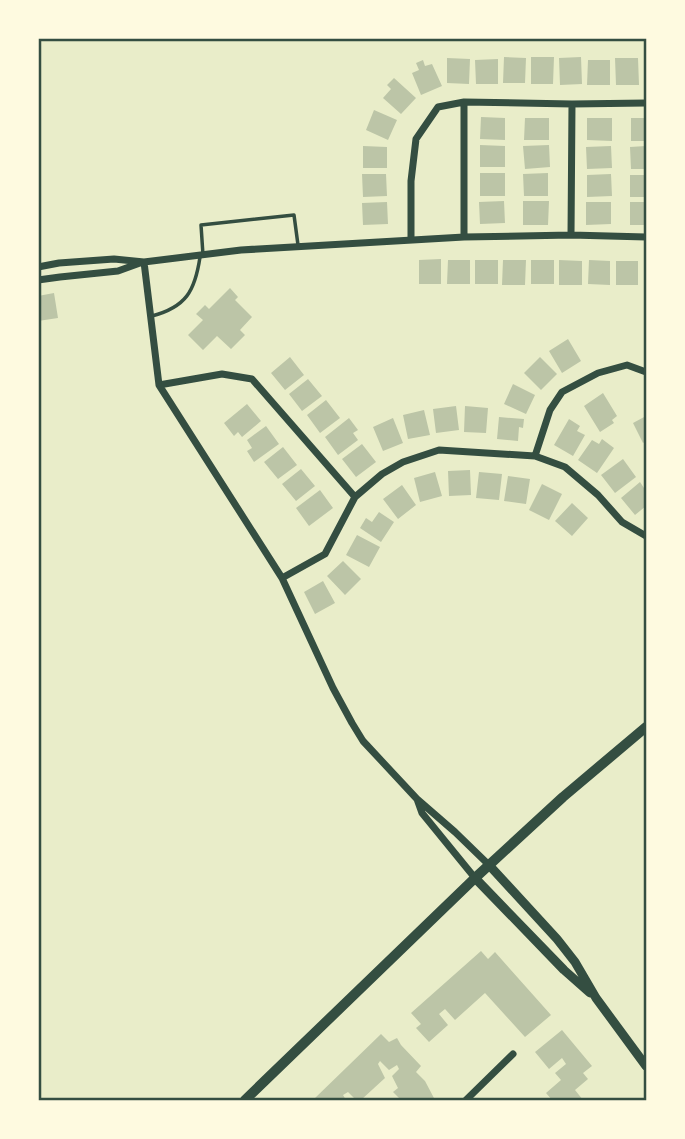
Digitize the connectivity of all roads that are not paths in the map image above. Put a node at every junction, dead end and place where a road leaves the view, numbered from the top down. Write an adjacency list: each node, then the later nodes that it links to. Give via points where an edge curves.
1 (464, 102): 3 (street); 5 (street); 7 (street, via 438,107 416,139)
2 (646, 103): 3 (street)
3 (572, 104): 4 (street)
4 (571, 235): 5 (street); 6 (street)
5 (464, 237): 7 (street)
6 (646, 237)
7 (411, 240): 8 (street)
8 (298, 247): 9 (street); 9 (lane, via 294,215 201,225)
9 (202, 255): 10 (street); 15 (lane, via 194,285 179,305)
10 (144, 262): 11 (street); 13 (street, via 118,271); 15 (street)
11 (59, 263): 12 (street); 13 (street)
12 (38, 267)
13 (60, 276): 14 (street)
14 (38, 280)
15 (151, 317): 17 (street)
16 (646, 372): 18 (street, via 627,365 598,373 562,392 550,410)
17 (159, 385): 19 (street, via 222,374 252,379); 21 (street)
18 (536, 456): 19 (street, via 439,450 403,462); 20 (street, via 565,467 621,522)
19 (355, 497): 21 (street, via 326,554)
20 (646, 535)
21 (282, 579): 23 (street, via 363,741)
22 (646, 727): 24 (main road)
23 (417, 799): 24 (street); 25 (street, via 422,813)
24 (489, 865): 25 (main road); 26 (street, via 557,939)
25 (475, 878): 26 (street); 29 (main road)
26 (596, 998): 28 (street)
27 (513, 1054): 30 (street)
28 (646, 1066)
29 (245, 1101)
30 (466, 1101)

